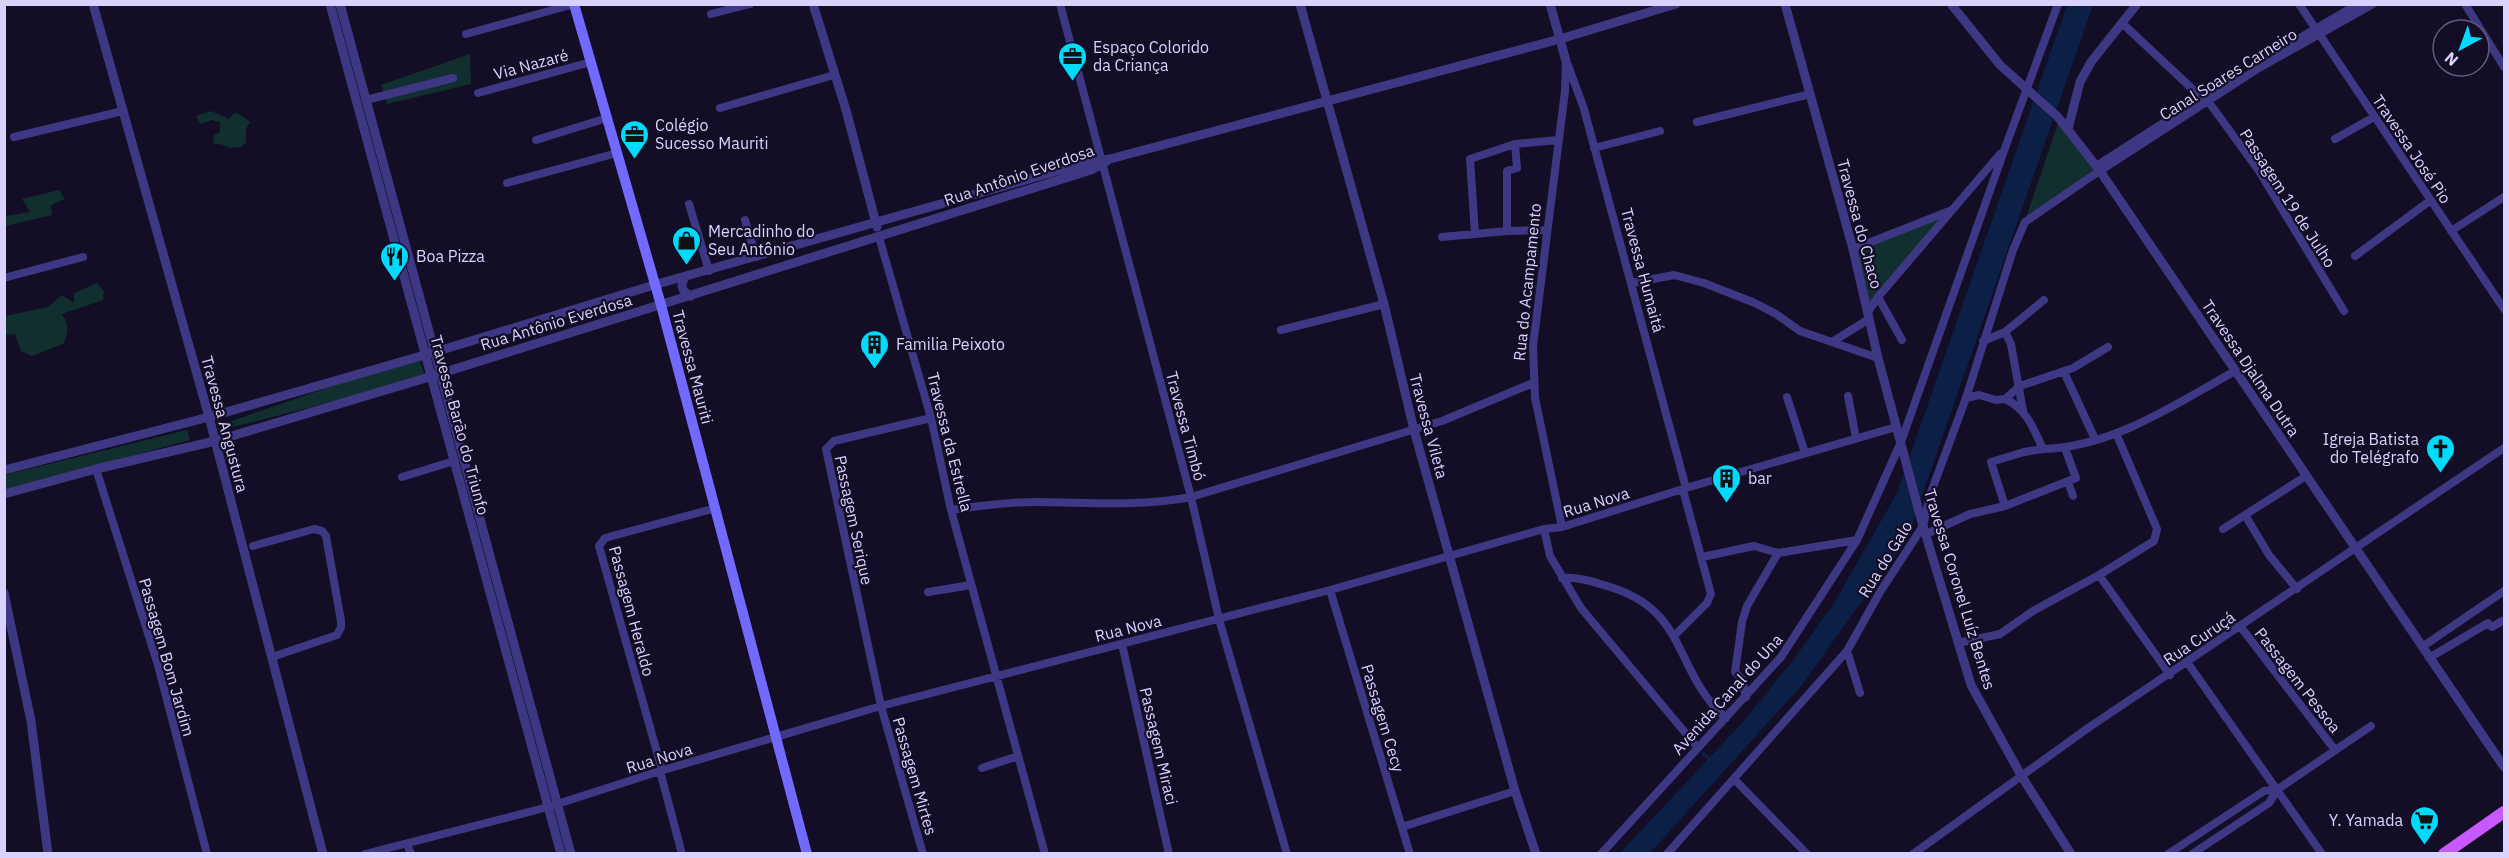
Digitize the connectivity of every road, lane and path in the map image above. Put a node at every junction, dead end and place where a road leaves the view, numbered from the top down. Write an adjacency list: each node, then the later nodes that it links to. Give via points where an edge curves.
1 (93, 4): 36 (street, Travessa Angustura)
2 (330, 4): 38 (street, Travessa Barão do Triunfo)
3 (340, 4): 33 (street, Travessa Barão do Triunfo)
4 (574, 4): 22 (street); 25 (main road, Travessa Mauriti)
5 (750, 4): 19 (street)
6 (813, 4): 27 (street, Travessa da Estrella)
7 (1060, 4): 51 (street, Travessa Timbó)
8 (1300, 4): 34 (street, Travessa Vileta)
9 (1550, 4): 23 (street)
10 (1676, 4): 23 (street, Rua Antônio Everdosa)
11 (1785, 4): 31 (street, Travessa do Chaco)
12 (1951, 4): 29 (street, Travessa Djalma Dutra, via 1986,50)
13 (2058, 4): 29 (street)
14 (2137, 4): 20 (street)
15 (2299, 4): 21 (street, Travessa José Pio)
16 (2358, 4): 21 (street, Canal Soares Carneiro)
17 (2373, 4): 21 (street, Canal Soares Carneiro)
18 (2465, 4): 26 (street)
19 (711, 14)
20 (2122, 23): 32 (street, Passagem 19 de Julho); 41 (street, via 2080,82)
21 (2316, 31): 32 (street, Canal Soares Carneiro); 37 (street, Travessa José Pio)
22 (466, 34)
23 (1560, 39): 24 (street, Rua do Acampamento); 34 (street, Rua Antônio Everdosa)
24 (1566, 61): 46 (street, Rua do Acampamento); 48 (street, Travessa Humaitá)
25 (591, 62): 30 (street, Via Nazaré); 39 (main road, Travessa Mauriti)
26 (2505, 66)
27 (834, 75): 35 (street); 61 (street, Travessa da Estrella)
28 (453, 78): 33 (street)
29 (2028, 92): 41 (street, Travessa Djalma Dutra); 49 (street)
30 (478, 93)
31 (1810, 94): 40 (street); 68 (street, Travessa do Chaco)
32 (2205, 99): 52 (street, Canal Soares Carneiro); 83 (street, Passagem 19 de Julho, via 2259,171)
33 (366, 100): 38 (street, Travessa Barão do Triunfo)
34 (1326, 101): 51 (street, Rua Antônio Everdosa); 80 (street, Travessa Vileta)
35 (720, 108)
36 (123, 111): 43 (street); 105 (street, Travessa Angustura)
37 (2374, 117): 44 (street); 55 (street, Travessa José Pio)
38 (366, 118): 57 (street, Travessa Barão do Triunfo)
39 (607, 118): 45 (street); 50 (main road, Travessa Mauriti)
40 (1697, 122)
41 (2068, 129): 52 (street, Travessa Djalma Dutra)
42 (1660, 131): 48 (street)
43 (14, 137)
44 (2335, 138)
45 (536, 140)
46 (1558, 140): 47 (street); 62 (street, Rua do Acampamento)
47 (1515, 144): 63 (street, via 1517,168 1507,171); 65 (street, via 1470,159)
48 (1594, 148): 75 (street, Travessa Humaitá)
49 (2005, 148): 58 (street); 113 (street)
50 (617, 153): 53 (street); 76 (main road, Travessa Mauriti)
51 (1105, 161): 61 (street, Rua Antônio Everdosa); 66 (street, Rua Antônio Everdosa); 128 (street, Travessa Timbó)
52 (2098, 169): 60 (street, Canal Soares Carneiro); 94 (street, Travessa Djalma Dutra)
53 (507, 183)
54 (2505, 197): 64 (street)
55 (2431, 200): 64 (street, Travessa José Pio); 69 (street)
56 (689, 204): 72 (street)
57 (390, 208): 91 (street, Travessa Barão do Triunfo); 92 (street, Travessa Barão do Triunfo)
58 (1953, 210): 68 (street); 78 (street)
59 (745, 220): 71 (street)
60 (2025, 222): 89 (street, Rua do Galo)
61 (877, 223): 66 (street, Travessa da Estrella); 71 (street, Rua Antônio Everdosa)
62 (1548, 230): 63 (street); 98 (street, Rua do Acampamento, via 1534,325)
63 (1507, 231): 65 (street)
64 (2451, 231): 82 (street, Travessa José Pio)
65 (1475, 234): 67 (street)
66 (879, 237): 77 (street, Rua Antônio Everdosa); 106 (street, Travessa da Estrella)
67 (1443, 237)
68 (1853, 249): 84 (street, Travessa do Chaco)
69 (2355, 256)
70 (83, 257): 74 (street)
71 (756, 257): 72 (street, Rua Antônio Everdosa)
72 (709, 271): 73 (street, Rua Antônio Everdosa)
73 (686, 277): 76 (street, Rua Antônio Everdosa); 77 (street, via 682,288)
74 (4, 278)
75 (1632, 283): 88 (street, via 1674,275 1697,281 1755,303 1800,331); 125 (street, Travessa Humaitá)
76 (654, 285): 81 (main road, Travessa Mauriti); 91 (street, Rua Antônio Everdosa)
77 (690, 296): 81 (street, Rua Antônio Everdosa)
78 (1878, 297): 84 (street); 87 (street)
79 (2044, 300): 86 (street)
80 (1383, 304): 85 (street); 108 (street, Travessa Vileta)
81 (661, 305): 96 (street, Rua Antônio Everdosa); 130 (main road, Travessa Mauriti)
82 (2505, 309)
83 (2344, 311)
84 (1868, 315): 88 (street); 93 (street, Travessa do Chaco)
85 (1281, 330)
86 (2005, 332): 89 (street); 99 (street, via 2012,344)
87 (1902, 340)
88 (1832, 342): 93 (street)
89 (1983, 342): 102 (street, Rua do Galo)
90 (2108, 347): 95 (street)
91 (435, 352): 92 (street, Rua Antônio Everdosa); 96 (street, Travessa Barão do Triunfo)
92 (425, 354): 97 (street, Travessa Barão do Triunfo); 105 (street, Rua Antônio Everdosa)
93 (1878, 358): 107 (street, Travessa do Chaco)
94 (2235, 371): 109 (street); 122 (street, Travessa Djalma Dutra)
95 (2064, 372): 99 (street); 111 (street)
96 (441, 374): 97 (street, Rua Antônio Everdosa); 144 (street, Travessa Barão do Triunfo)
97 (431, 377): 112 (street, Rua Antônio Everdosa); 119 (street, Travessa Barão do Triunfo)
98 (1533, 383): 108 (street); 134 (street, Rua do Acampamento)
99 (2020, 386): 103 (street); 104 (street)
100 (1848, 396): 110 (street)
101 (1787, 397): 117 (street)
102 (1966, 398): 103 (street, via 1979,395); 133 (street, Rua do Galo, via 1930,495)
103 (2005, 399): 104 (street)
104 (2023, 411): 116 (street)
105 (209, 417): 112 (street, Travessa Angustura); 121 (street, Rua Antônio Everdosa)
106 (931, 418): 131 (street, Travessa da Estrella); 167 (street, Passagem Serique, via 834,441 826,449)
107 (1896, 427): 110 (street, Rua Nova); 113 (street, Travessa do Chaco)
108 (1414, 430): 128 (street); 142 (street, Travessa Vileta)
109 (2116, 433): 111 (street); 143 (street, via 2157,529 2150,545)
110 (1856, 438): 117 (street, Rua Nova)
111 (2095, 439): 114 (street)
112 (215, 441): 120 (street, Rua Antônio Everdosa); 160 (street, Travessa Angustura)
113 (1901, 442): 118 (street, Travessa do Chaco); 137 (street, Avenida Canal do Una)
114 (2065, 448): 116 (street); 124 (street, via 2076,478)
115 (2505, 448): 139 (street, Rua Curuçá)
116 (2043, 449): 129 (street, via 1991,462)
117 (1805, 453): 125 (street, Rua Nova)
118 (1903, 453): 133 (street, Travessa Coronel Luíz Bentes)
119 (454, 461): 123 (street); 144 (street, Travessa Barão do Triunfo)
120 (96, 469): 126 (street, Rua Antônio Everdosa); 186 (street, Passagem Bom Jardim, via 158,665)
121 (4, 470)
122 (2307, 476): 132 (street); 139 (street, Travessa Djalma Dutra)
123 (402, 477)
124 (2068, 482): 127 (street); 129 (street)
125 (1684, 489): 134 (street, Rua Nova); 141 (street, Travessa Humaitá)
126 (4, 495)
127 (2073, 496)
128 (1191, 497): 131 (street, via 1123,505 1016,503); 152 (street, Travessa Timbó)
129 (2005, 506): 133 (street)
130 (716, 508): 170 (main road, Travessa Mauriti); 176 (street, Passagem Heraldo, via 605,538 599,546)
131 (951, 510): 146 (street, Travessa da Estrella)
132 (2245, 515): 136 (street); 147 (street, via 2269,555)
133 (1924, 526): 156 (street, Travessa Coronel Luíz Bentes); 159 (street, Rua do Galo)
134 (1562, 527): 135 (street, Rua Nova)
135 (1544, 529): 142 (street, Rua Nova); 145 (street, via 1550,556)
136 (2223, 529)
137 (1857, 540): 140 (street); 166 (street, Avenida Canal do Una, via 1785,652)
138 (253, 546): 160 (street, via 314,529 326,536 341,627 337,635)
139 (2356, 549): 147 (street, Rua Curuçá); 158 (street, Travessa Djalma Dutra)
140 (1778, 553): 141 (street, via 1754,546); 166 (street, via 1742,622 1736,672)
141 (1702, 557): 155 (street, Travessa Humaitá, via 1710,599)
142 (1449, 558): 148 (street, Rua Nova); 180 (street, Travessa Vileta)
143 (2099, 575): 156 (street, via 2033,610 2000,634); 164 (street)
144 (491, 576): 181 (street, Travessa Barão do Triunfo)
145 (1562, 578): 155 (street, via 1578,577 1629,593 1656,612); 171 (street, via 1610,644)
146 (971, 585): 150 (street); 163 (street, Travessa da Estrella)
147 (2297, 589): 154 (street, Rua Curuçá)
148 (1330, 590): 152 (street, Rua Nova); 183 (street, Passagem Cecy)
149 (2505, 591): 158 (street)
150 (928, 592)
151 (4, 593): 185 (street, via 31,721)
152 (1219, 619): 157 (street, Rua Nova); 197 (street, Travessa Timbó)
153 (2502, 621): 161 (street, via 2492,627 2488,623)
154 (2240, 626): 162 (street, Rua Curuçá); 172 (street, Passagem Pessoa)
155 (1675, 635): 168 (street, via 1707,699)
156 (1958, 643): 177 (street, Travessa Coronel Luíz Bentes, via 1971,685)
157 (1122, 644): 163 (street, Rua Nova); 196 (street, Passagem Miraci)
158 (2422, 647): 161 (street, Travessa Djalma Dutra)
159 (1846, 651): 165 (street); 178 (street, Rua do Galo)
160 (272, 657): 187 (street, Travessa Angustura)
161 (2430, 658): 174 (street, Travessa Djalma Dutra)
162 (2187, 662): 164 (street, Rua Curuçá); 179 (street)
163 (996, 675): 167 (street, Rua Nova); 173 (street, Travessa da Estrella)
164 (2170, 675): 177 (street, Rua Curuçá)
165 (1860, 693)
166 (1746, 697): 168 (street, Avenida Canal do Una)
167 (881, 706): 170 (street, Rua Nova); 194 (street, Passagem Mirtes)
168 (1726, 718): 171 (street, Avenida Canal do Una)
169 (2371, 726): 172 (street)
170 (776, 738): 176 (street, Rua Nova); 193 (main road, Travessa Mauriti)
171 (1698, 748): 200 (street, Avenida Canal do Una)
172 (2335, 750): 179 (street)
173 (1018, 756): 175 (street); 195 (street, Travessa da Estrella)
174 (2505, 767)
175 (982, 768)
176 (661, 770): 181 (street, Rua Nova); 192 (street)
177 (2022, 777): 203 (street, Rua Curuçá); 204 (street, Travessa Coronel Luíz Bentes)
178 (1734, 779): 201 (street, Rua do Galo); 202 (street)
179 (2278, 789): 205 (street, via 2264,790); 206 (street, via 2269,803); 207 (street)
180 (1515, 790): 183 (street); 199 (street, Travessa Vileta)
181 (553, 805): 184 (street, Rua Nova); 190 (street, Travessa Barão do Triunfo); 191 (street, Travessa Barão do Triunfo)
182 (2505, 812): 208 (main road)
183 (1402, 827): 198 (street, Passagem Cecy)
184 (407, 844): 188 (street, Rua Nova); 189 (street)
185 (48, 854)
186 (207, 854)
187 (323, 854)
188 (365, 854)
189 (411, 854)
190 (561, 854)
191 (571, 854)
192 (682, 854)
193 (807, 854)
194 (923, 854)
195 (1045, 854)
196 (1170, 854)
197 (1287, 854)
198 (1410, 854)
199 (1536, 854)
200 (1601, 854)
201 (1667, 854)
202 (1807, 854)
203 (1913, 854)
204 (2071, 854)
205 (2168, 854)
206 (2192, 854)
207 (2322, 854)
208 (2444, 854)

